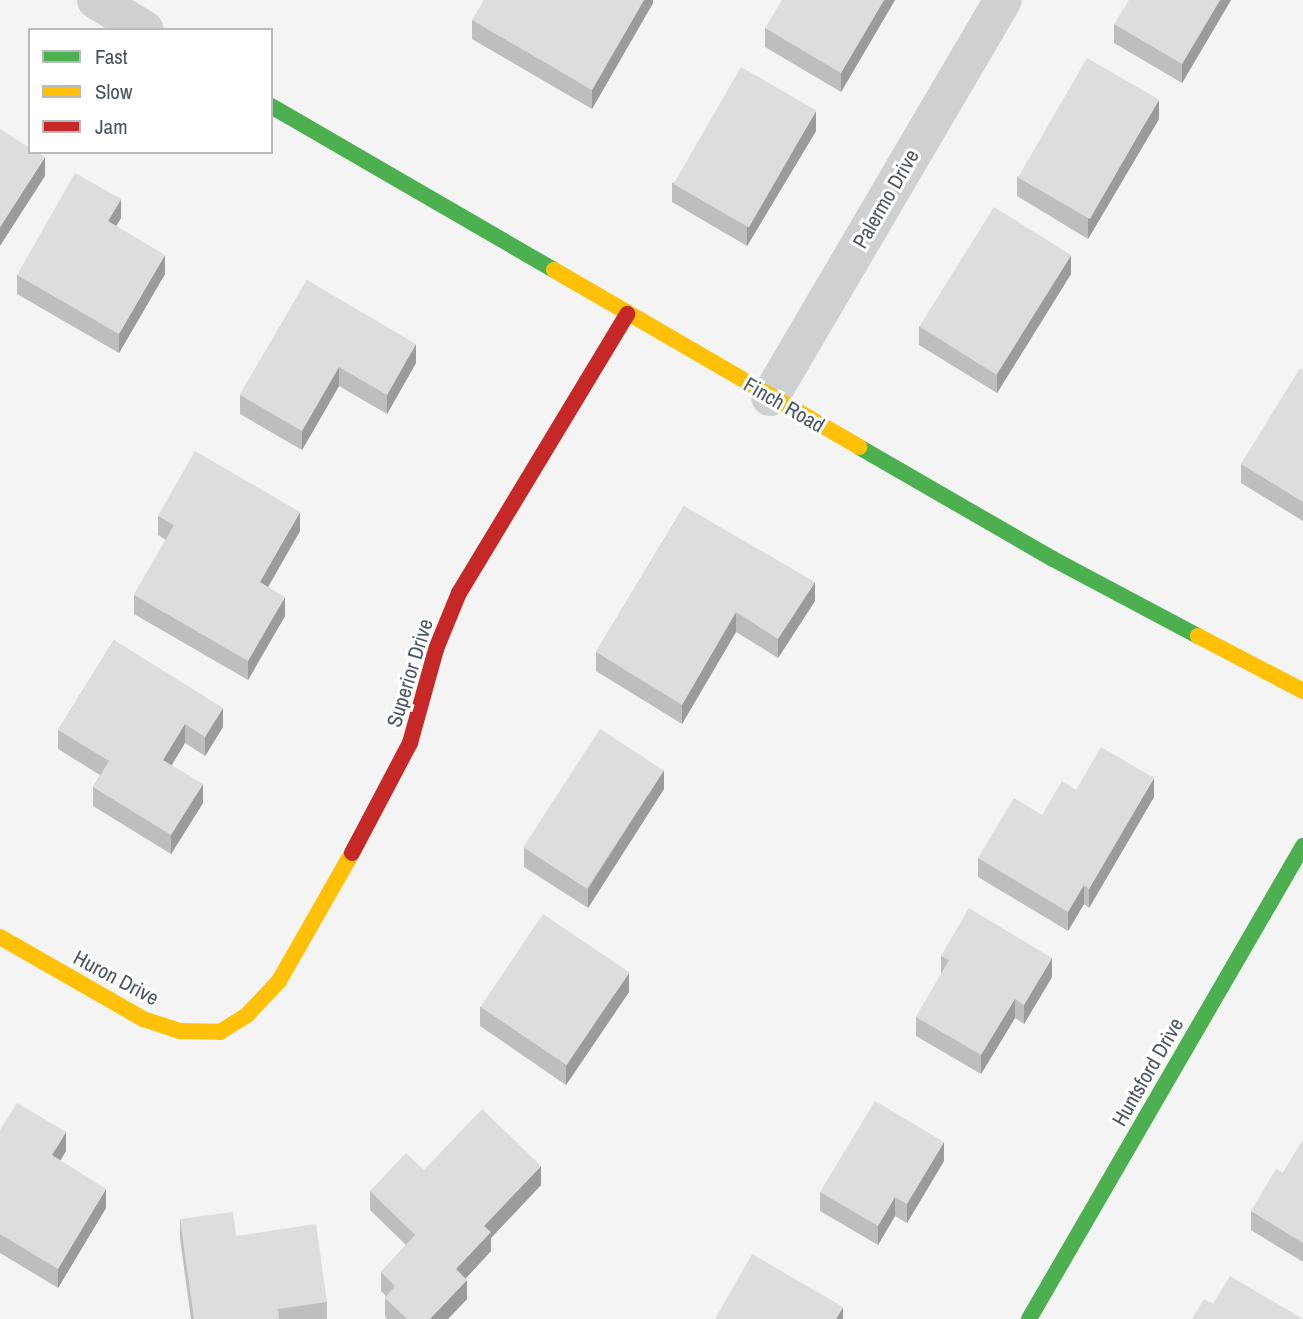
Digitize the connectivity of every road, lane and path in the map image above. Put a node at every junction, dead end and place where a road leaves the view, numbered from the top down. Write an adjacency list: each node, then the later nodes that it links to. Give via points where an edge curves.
1 (96, 0): 3 (street)
2 (1003, 0): 6 (street, Palermo Drive)
3 (142, 28)
4 (273, 107): 5 (street, Finch Road)
5 (627, 314): 6 (street, Finch Road); 10 (street, Superior Drive, via 460,593 436,649 410,743 388,790 279,981 247,1015)
6 (770, 397): 7 (street, Finch Road, via 1053,559)
7 (1303, 691)
8 (1303, 846): 11 (street, Huntsford Drive)
9 (0, 937): 10 (street, Huron Drive, via 143,1019 181,1031)
10 (220, 1032)
11 (1029, 1319)

